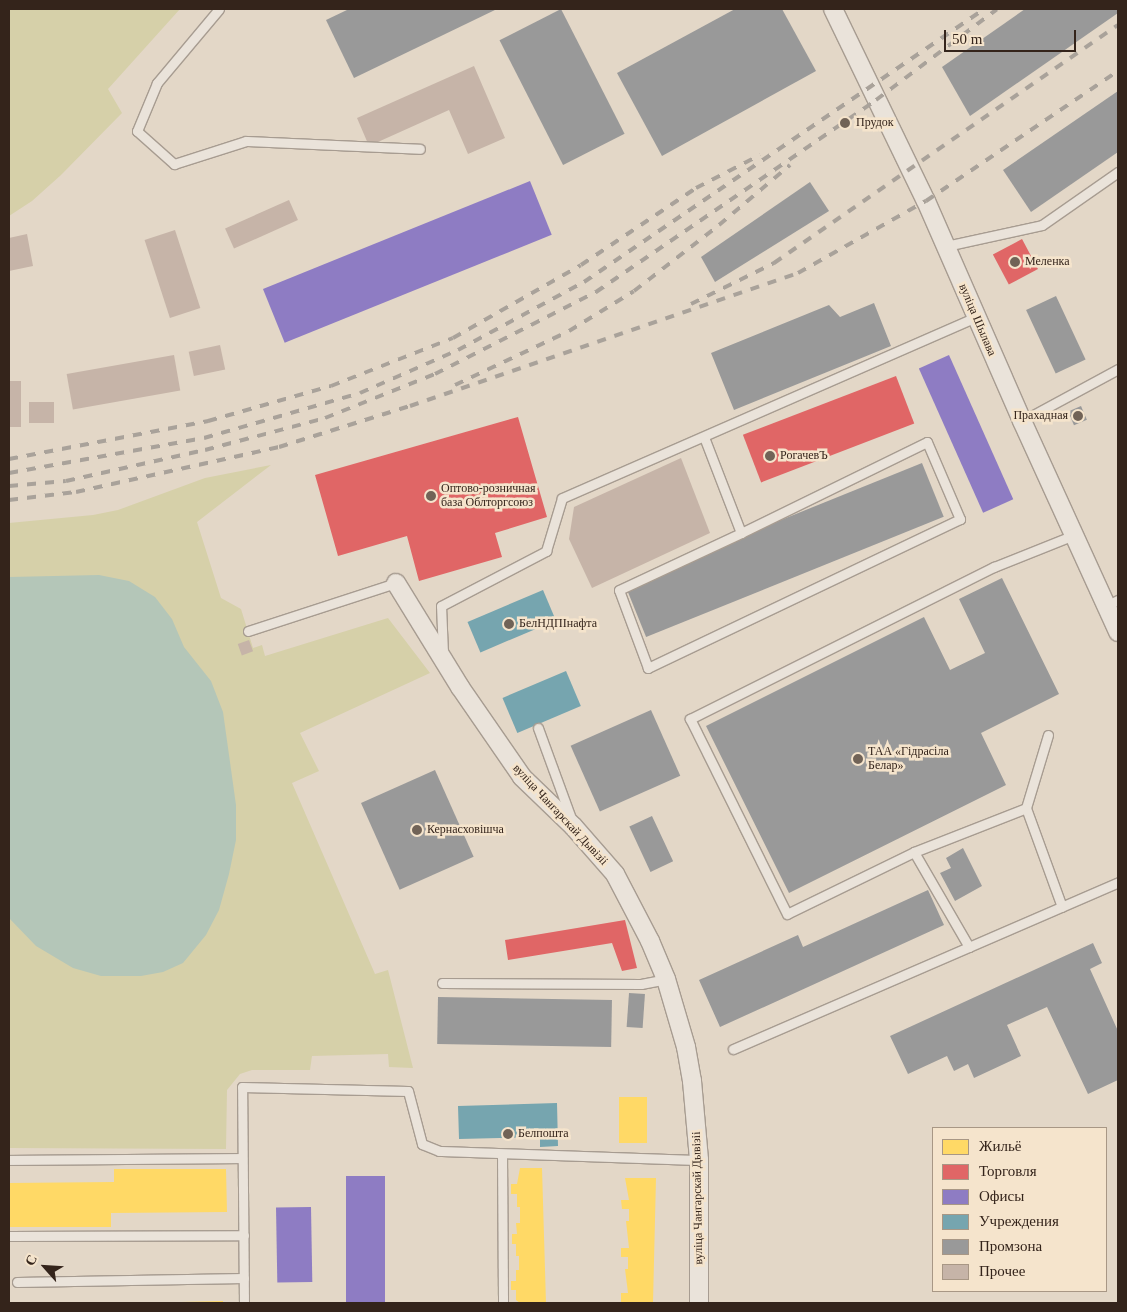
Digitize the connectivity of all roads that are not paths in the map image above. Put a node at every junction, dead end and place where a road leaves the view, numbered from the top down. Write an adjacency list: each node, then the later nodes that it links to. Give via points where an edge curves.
1 (219, 9): 3 (lane, via 157,83 137,130 174,164 246,141)
2 (833, 9): 5 (street, вуліца Шылава)
3 (420, 149)
4 (1118, 172): 5 (lane, via 1042,225)
5 (946, 246): 6 (street, вуліца Шылава)
6 (976, 317): 8 (street, вуліца Шылава); 9 (lane)
7 (1118, 369): 8 (lane)
8 (1022, 421): 11 (street, вуліца Шылава)
9 (704, 438): 10 (lane); 16 (lane, via 562,498 546,550 441,606)
10 (741, 533): 10 (lane, via 927,442 960,519 648,668 619,590)
11 (1074, 535): 13 (street, вуліца Шылава); 21 (lane, via 994,567 690,719 787,914)
12 (396, 583): 14 (lane); 16 (street, вуліца Чангарскай Дывізіі)
13 (1112, 603): 15 (street, вуліца Шылава)
14 (248, 631)
15 (1118, 632)
16 (444, 658): 20 (street, вуліца Чангарскай Дывізіі, via 522,777)
17 (538, 728): 20 (lane)
18 (1048, 735): 19 (lane)
19 (1026, 808): 21 (lane); 23 (lane)
20 (573, 826): 25 (street, вуліца Чангарскай Дывізіі, via 615,874)
21 (914, 852): 24 (lane)
22 (1118, 882): 23 (lane)
23 (1062, 907): 24 (lane)
24 (969, 947): 27 (lane)
25 (666, 979): 26 (lane, via 641,984); 31 (street, вуліца Чангарскай Дывізіі, via 686,1047)
26 (442, 983)
27 (733, 1049)
28 (502, 1154): 29 (lane, via 439,1151 422,1144 408,1091 242,1087); 31 (lane); 37 (lane)
29 (242, 1158): 30 (lane); 32 (lane)
30 (9, 1160)
31 (699, 1160): 38 (street, вуліца Чангарскай Дывізіі)
32 (244, 1235): 33 (lane); 34 (lane)
33 (9, 1236)
34 (244, 1278): 35 (lane); 36 (lane)
35 (17, 1282)
36 (244, 1303)
37 (503, 1303)
38 (699, 1303)

